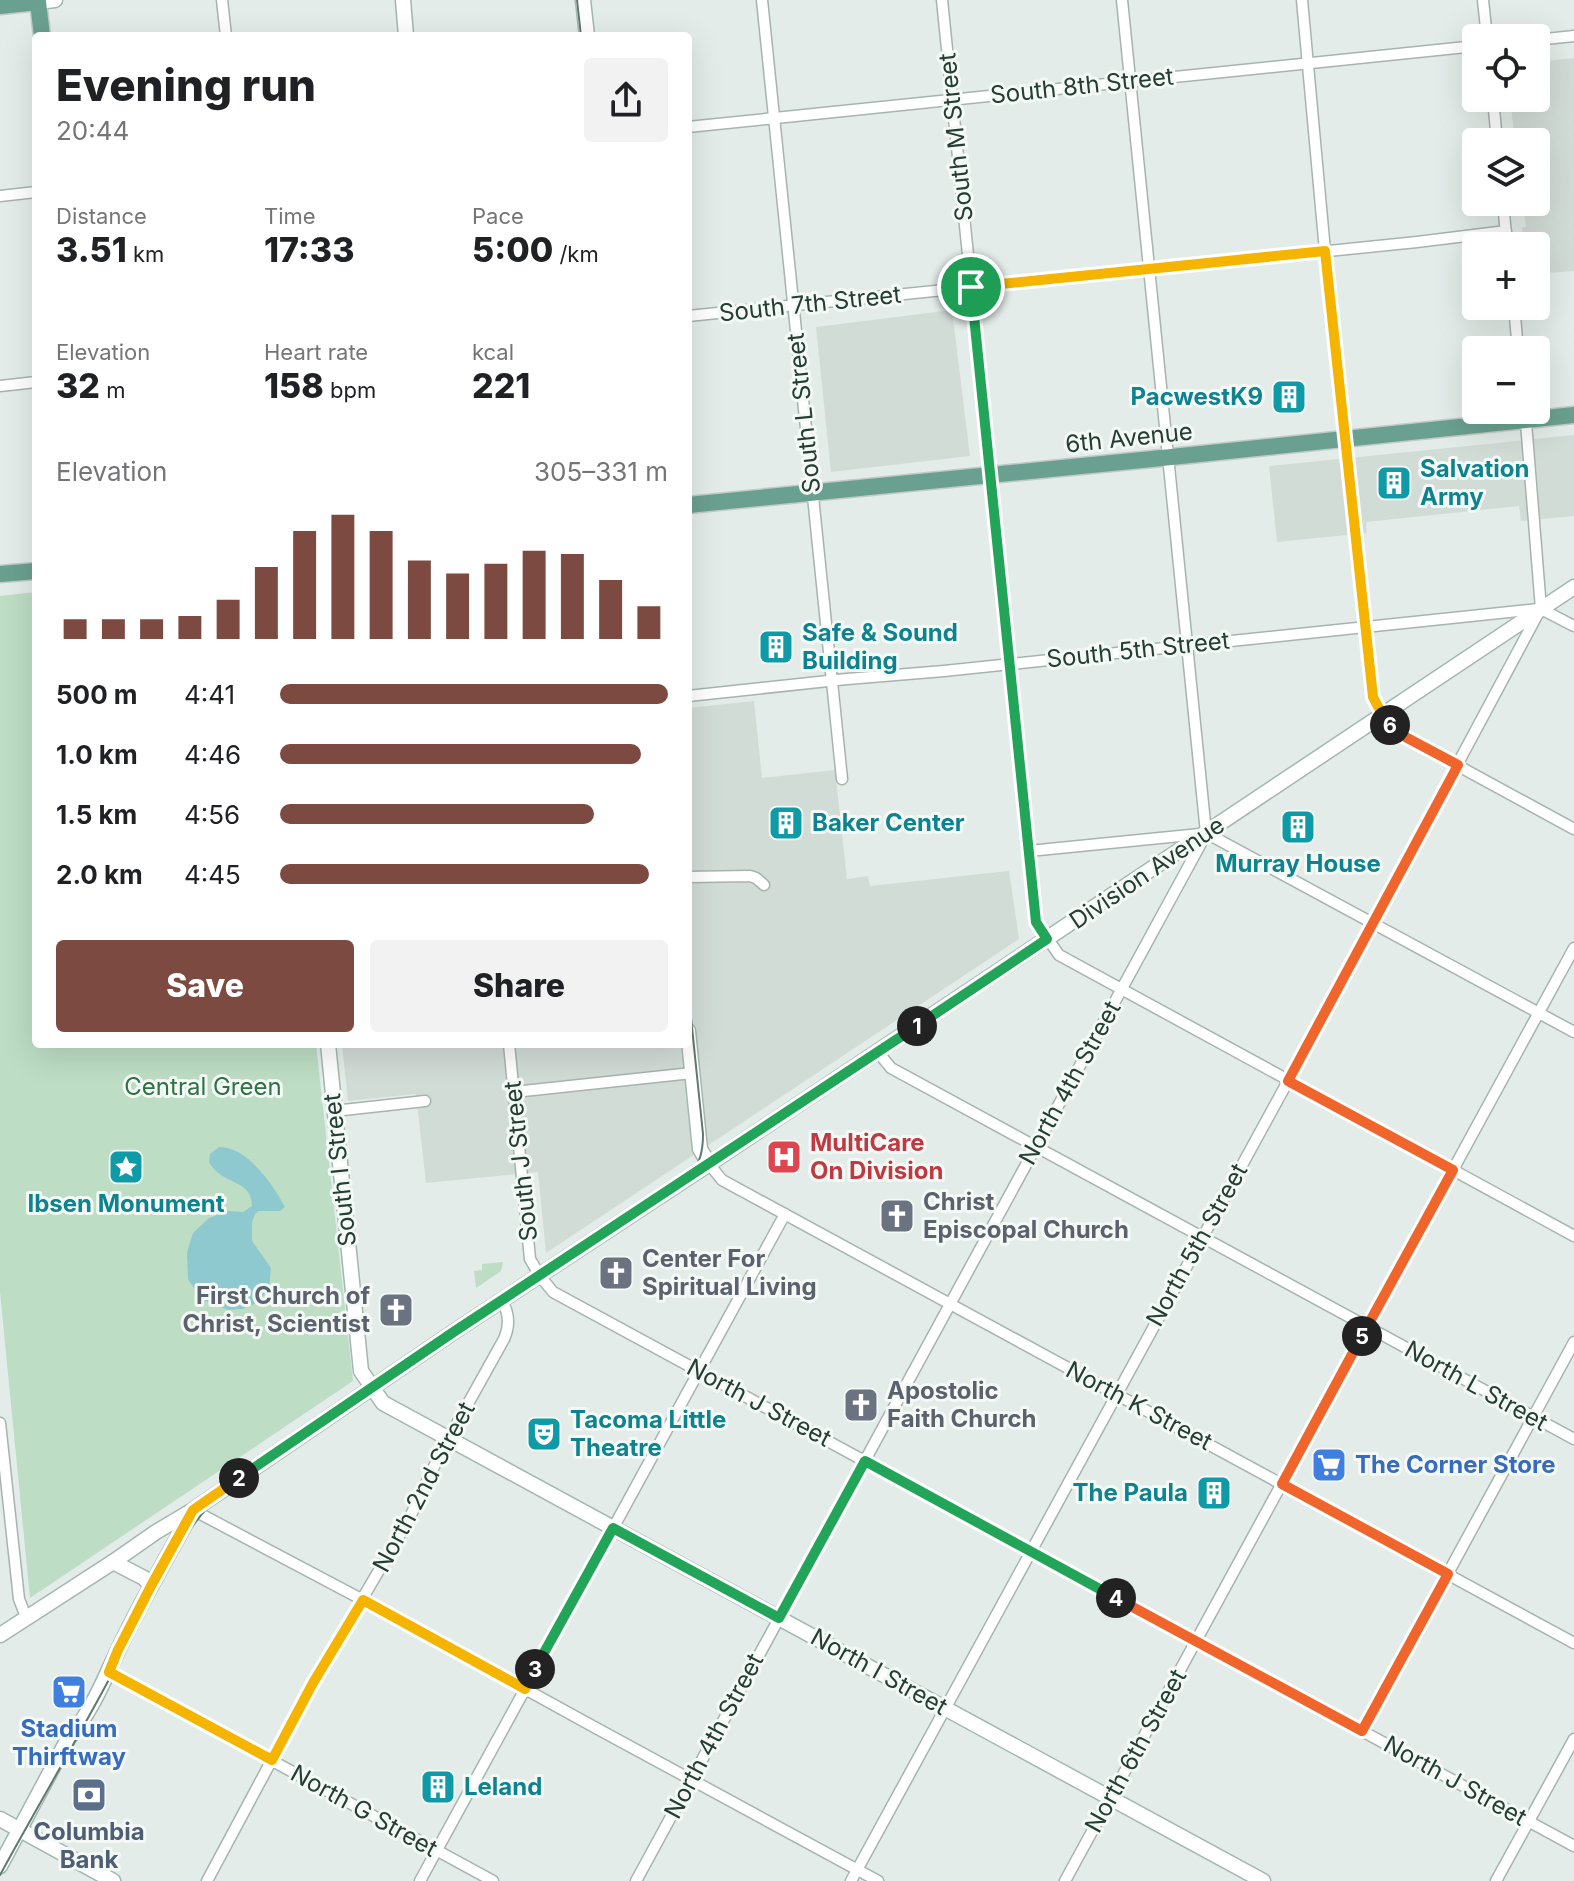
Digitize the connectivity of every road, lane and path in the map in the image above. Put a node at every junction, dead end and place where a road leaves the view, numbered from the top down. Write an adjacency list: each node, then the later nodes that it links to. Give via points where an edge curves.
1 (222, 0): 13 (street)
2 (403, 0): 14 (main road)
3 (583, 0): 15 (main road)
4 (762, 0): 22 (street, South L Street)
5 (942, 0): 21 (street, South M Street)
6 (1122, 0): 20 (street)
7 (1302, 0): 19 (street)
8 (1483, 0): 11 (street)
9 (44, 1): 10 (main road); 12 (main road)
10 (0, 6)
11 (1486, 24)
12 (42, 32)
13 (226, 32)
14 (406, 32)
15 (587, 32)
16 (1574, 36): 17 (street)
17 (1550, 39)
18 (1462, 47): 19 (street, South 8th Street)
19 (1308, 63): 20 (street, South 8th Street); 28 (street)
20 (1130, 82): 21 (street, South 8th Street); 29 (street)
21 (952, 100): 22 (street, South 8th Street); 30 (street, South M Street)
22 (774, 118): 23 (street, South 8th Street); 31 (street, South L Street)
23 (692, 127)
24 (32, 192): 25 (street)
25 (0, 196)
26 (1504, 216): 27 (street)
27 (1506, 231): 28 (street, South 7th Street)
28 (1325, 251): 29 (street, South 7th Street); 39 (street)
29 (1149, 269): 30 (street, South 7th Street); 40 (street)
30 (971, 287): 31 (street, South 7th Street); 41 (street, South M Street)
31 (793, 306): 32 (street, South 7th Street); 42 (street, South L Street)
32 (692, 316)
33 (32, 382): 34 (street)
34 (0, 386)
35 (1550, 415): 36 (main road, 6th Avenue)
36 (1574, 415)
37 (1462, 423): 39 (main road, 6th Avenue)
38 (1526, 424): 47 (street)
39 (1346, 439): 40 (main road, 6th Avenue); 49 (street)
40 (1167, 458): 41 (main road, 6th Avenue); 50 (street)
41 (991, 476): 42 (main road, 6th Avenue); 51 (street, South M Street)
42 (812, 493): 43 (main road, 6th Avenue); 52 (street, South L Street)
43 (692, 505)
44 (32, 571): 45 (main road)
45 (0, 574)
46 (1574, 587): 47 (main road, Division Avenue)
47 (1541, 609): 48 (street); 49 (street, South 5th Street); 54 (main road, Division Avenue); 55 (street, North 5th Street)
48 (1574, 626)
49 (1365, 627): 50 (street, South 5th Street); 54 (street, via 1373,697)
50 (1187, 645): 51 (street, South 5th Street); 58 (street)
51 (1010, 663): 52 (street, South 5th Street); 59 (street, South M Street)
52 (832, 681): 53 (street, South 5th Street); 56 (street, South L Street)
53 (692, 696)
54 (1383, 716): 55 (street, via 1396,732); 58 (main road, Division Avenue)
55 (1458, 765): 57 (street); 62 (street, North 5th Street)
56 (842, 779)
57 (1574, 829)
58 (1206, 833): 59 (street); 62 (street); 63 (main road, Division Avenue); 65 (street, North 4th Street)
59 (1029, 851): 63 (street, South M Street, via 1036,922)
60 (692, 877): 61 (street, via 750,876)
61 (764, 885)
62 (1372, 923): 66 (street); 73 (street, North 5th Street)
63 (1047, 939): 65 (street, via 1059,955); 71 (main road, Division Avenue)
64 (1574, 948): 66 (street, North 6th Street)
65 (1121, 990): 73 (street); 77 (street, North 4th Street)
66 (1539, 1013): 67 (street); 79 (street, North 6th Street)
67 (1574, 1032)
68 (328, 1048): 76 (main road, South I Street)
69 (509, 1048): 74 (street, South J Street)
70 (690, 1048): 72 (main road)
71 (877, 1051): 77 (street, North L Street, via 889,1067); 78 (main road, Division Avenue)
72 (692, 1073): 74 (street); 78 (main road, via 700,1149)
73 (1288, 1081): 79 (street); 82 (street, North 5th Street)
74 (514, 1092): 83 (street, South J Street, via 530,1259)
75 (425, 1101): 76 (street)
76 (334, 1111): 89 (main road, South I Street, via 361,1371)
77 (1036, 1147): 82 (street, North L Street); 85 (street, North 4th Street)
78 (709, 1164): 80 (street, North K Street, via 722,1180); 83 (main road, Division Avenue)
79 (1453, 1170): 81 (street); 86 (street, North 6th Street)
80 (785, 1214): 85 (street, North K Street); 88 (street)
81 (1574, 1236)
82 (1201, 1237): 86 (street, North L Street); 90 (street, North 5th Street)
83 (540, 1276): 84 (main road, Division Avenue); 88 (street, North J Street, via 553,1292)
84 (502, 1301): 89 (main road, Division Avenue); 93 (street, North 2nd Street, via 509,1329)
85 (950, 1304): 90 (street, North K Street); 95 (street, North 4th Street)
86 (1367, 1327): 91 (street, North L Street); 96 (street, North 6th Street)
87 (1574, 1342): 91 (street)
88 (699, 1370): 95 (street, North J Street); 98 (street)
89 (373, 1388): 93 (main road, North I Street, via 383,1403); 97 (main road, Division Avenue)
90 (1116, 1394): 96 (street, North K Street); 99 (street, North 5th Street)
91 (1533, 1417): 94 (street, North L Street); 101 (street)
92 (0, 1423): 104 (street, via 19,1599)
93 (448, 1439): 98 (main road, North I Street); 103 (street, North 2nd Street)
94 (1574, 1439)
95 (865, 1461): 99 (street, North J Street); 105 (street, North 4th Street)
96 (1282, 1484): 101 (street, North K Street); 107 (street, North 6th Street)
97 (193, 1510): 100 (main road, Division Avenue); 102 (main road); 103 (street)
98 (613, 1528): 105 (main road, North I Street); 111 (street)
99 (1030, 1551): 107 (street, North J Street); 112 (street, North 5th Street)
100 (113, 1562): 102 (main road); 104 (main road, Division Avenue)
101 (1448, 1574): 108 (street, North K Street); 113 (street)
102 (151, 1586): 109 (main road)
103 (363, 1600): 111 (street); 116 (street, North 2nd Street)
104 (26, 1617): 106 (main road, Division Avenue)
105 (779, 1618): 112 (main road, North I Street); 117 (street, North 4th Street)
106 (0, 1635)
107 (1196, 1642): 113 (street, North J Street); 118 (street, North 6th Street)
108 (1574, 1643)
109 (118, 1650): 110 (main road); 114 (main road, via 101,1668 70,1722)
110 (109, 1672): 114 (main road); 116 (street, North G Street)
111 (525, 1689): 117 (street); 123 (street)
112 (945, 1708): 118 (main road, North I Street); 125 (street, North 5th Street)
113 (1362, 1731): 120 (street, North J Street)
114 (68, 1739): 121 (main road)
115 (1574, 1739): 120 (street)
116 (272, 1760): 123 (street, North G Street); 127 (street, North 2nd Street)
117 (691, 1779): 125 (street); 130 (street, North 4th Street)
118 (1111, 1798): 133 (street, North 6th Street); 134 (main road, North I Street)
119 (0, 1819): 121 (main road)
120 (1529, 1821): 122 (street, North J Street); 135 (street)
121 (20, 1830): 124 (main road); 126 (main road)
122 (1574, 1846)
123 (437, 1850): 128 (street); 129 (street, North G Street)
124 (0, 1866)
125 (857, 1869): 131 (street, North 5th Street); 132 (street)
126 (113, 1881)
127 (207, 1881)
128 (420, 1881)
129 (493, 1881)
130 (636, 1881)
131 (851, 1881)
132 (878, 1881)
133 (1065, 1881)
134 (1263, 1881)
135 (1496, 1881)

